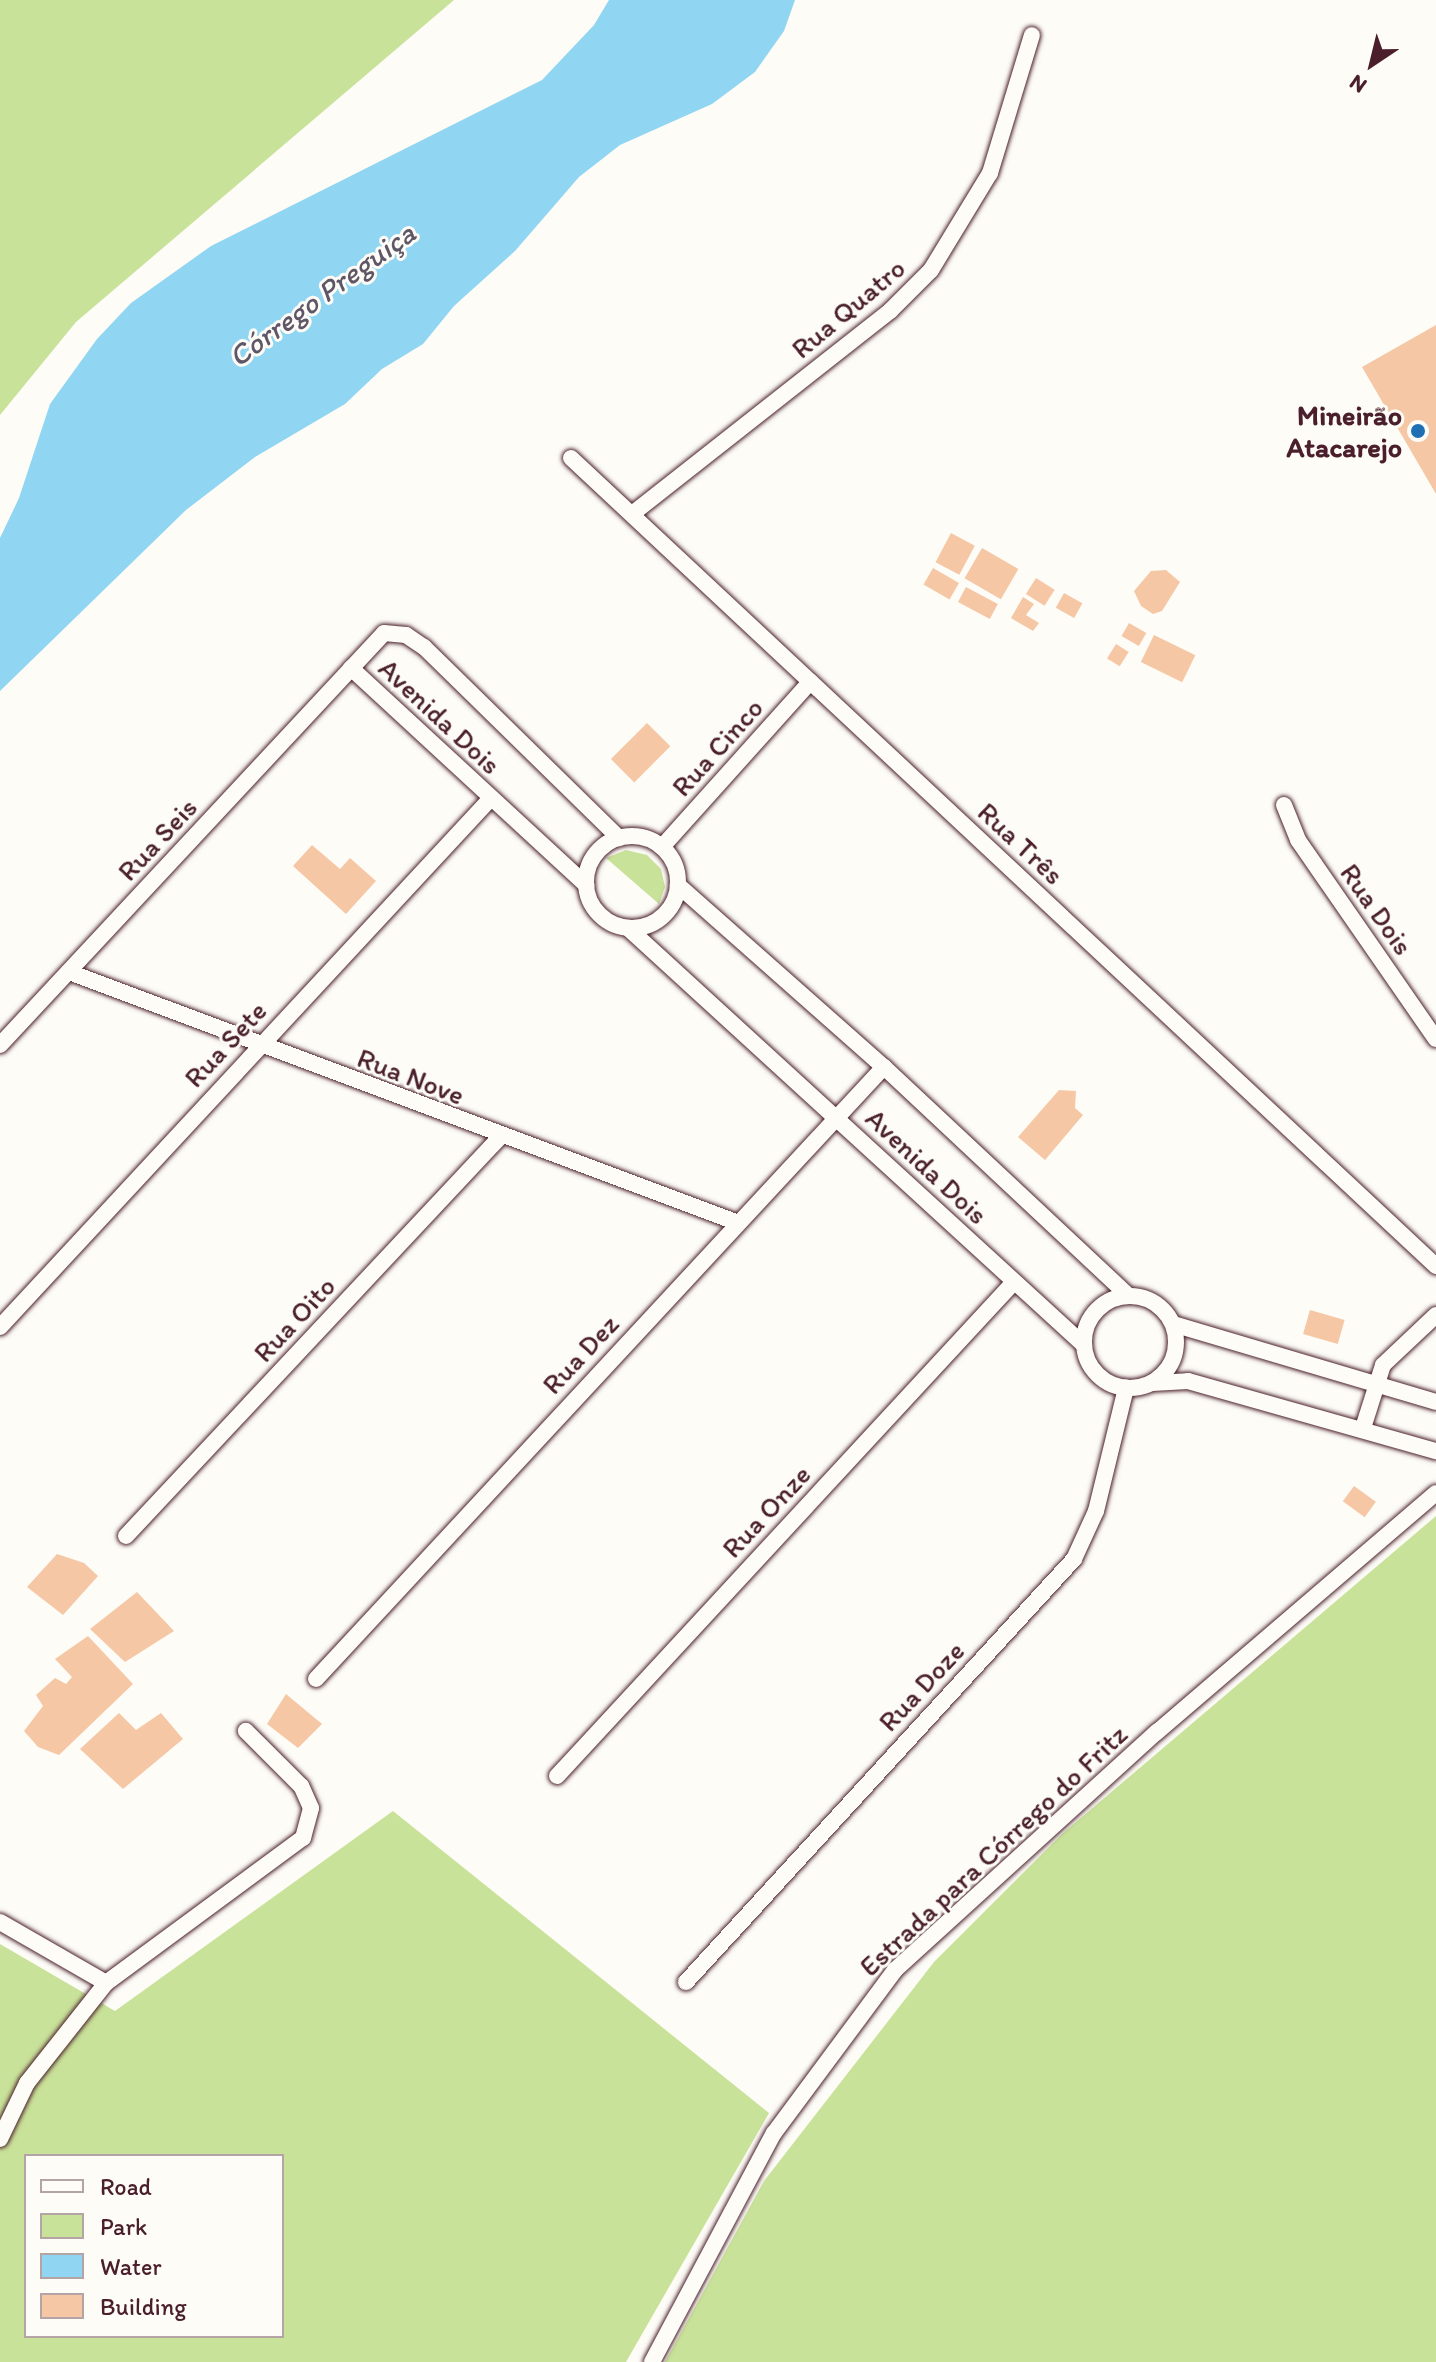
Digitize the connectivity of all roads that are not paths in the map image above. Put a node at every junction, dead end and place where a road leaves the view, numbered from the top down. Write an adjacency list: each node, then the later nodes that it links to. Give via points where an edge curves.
1 (1032, 35): 3 (street, Rua Quatro, via 990,173 931,270 890,311)
2 (571, 458): 3 (street, Rua Três)
3 (632, 514): 5 (street, Rua Três)
4 (351, 668): 6 (street, Avenida Dois); 8 (street, Avenida Dois, via 384,633 406,635); 13 (street, Rua Seis)
5 (810, 682): 9 (street, Rua Cinco); 21 (street, Rua Três)
6 (491, 798): 10 (street, Avenida Dois); 16 (street, Rua Sete)
7 (1284, 805): 14 (street, Rua Dois, via 1298,840)
8 (619, 838): 9 (street, via 642,838); 10 (street, via 592,860)
9 (662, 847): 11 (street, Avenida Dois, via 674,864)
10 (586, 885): 12 (street, Avenida Dois, via 604,919)
11 (678, 885): 12 (street, via 664,916); 17 (street, Avenida Dois)
12 (628, 928): 18 (street, Avenida Dois)
13 (69, 972): 15 (street, Rua Seis); 16 (street, Rua Nove)
14 (1436, 1039)
15 (0, 1045)
16 (258, 1046): 19 (street, Rua Nove); 26 (street, Rua Sete)
17 (884, 1067): 18 (street, Rua Dez); 23 (street, Avenida Dois)
18 (836, 1116): 20 (street, Rua Dez); 22 (street, Avenida Dois)
19 (500, 1137): 20 (street, Rua Nove); 35 (street, Rua Oito)
20 (736, 1222): 36 (street, Rua Dez)
21 (1436, 1266)
22 (1014, 1282): 27 (street, Avenida Dois); 38 (street, Rua Onze)
23 (1129, 1296): 25 (street, Avenida Dois, via 1151,1301); 27 (street, via 1098,1309)
24 (1436, 1315): 29 (street, via 1398,1348)
25 (1173, 1324): 28 (street, via 1175,1356); 29 (street, Avenida Dois)
26 (0, 1327)
27 (1084, 1345): 30 (street, Avenida Dois, via 1093,1369)
28 (1152, 1383): 30 (street); 32 (street, via 1188,1381)
29 (1374, 1386): 31 (street, Avenida Dois); 32 (street)
30 (1126, 1388): 40 (street, Rua Doze, via 1096,1511 1074,1559)
31 (1436, 1402)
32 (1363, 1428): 33 (street)
33 (1436, 1451)
34 (1436, 1493): 43 (street, Estrada para Córrego do Fritz, via 1157,1732 895,1970 774,2133)
35 (126, 1536)
36 (316, 1679)
37 (246, 1731): 41 (street, via 301,1786 311,1808 303,1838)
38 (557, 1776)
39 (0, 1922): 41 (street)
40 (686, 1982)
41 (106, 1983): 42 (street, via 27,2083)
42 (0, 2139)
43 (652, 2362)

